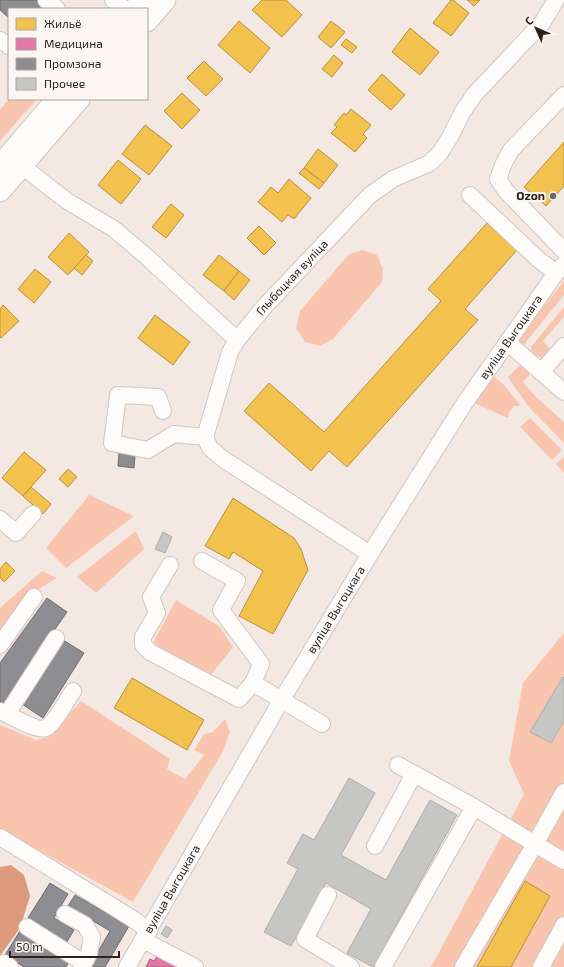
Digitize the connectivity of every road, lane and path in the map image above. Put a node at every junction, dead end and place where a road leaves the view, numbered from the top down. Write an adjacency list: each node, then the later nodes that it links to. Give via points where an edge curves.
1 (46, 0): 6 (street)
2 (113, 0): 7 (street)
3 (143, 0): 8 (main road)
4 (165, 0): 9 (main road)
5 (556, 0): 19 (street, Глыбоцкая вуліца, via 542,22 474,95 440,153 430,163 393,179 370,195 265,306)
6 (56, 8)
7 (123, 8)
8 (136, 8)
9 (148, 20)
10 (564, 95): 17 (street, via 511,150 498,179 506,191)
11 (56, 100): 13 (main road)
12 (78, 100): 14 (main road)
13 (0, 166)
14 (22, 166): 15 (main road); 19 (street, via 67,201 114,229)
15 (0, 191)
16 (470, 195): 18 (street, via 539,260)
17 (564, 251)
18 (560, 269): 20 (street, вуліца Выгоцкага)
19 (237, 340): 25 (street, Глыбоцкая вуліца, via 230,352)
20 (507, 342): 22 (street); 28 (street, вуліца Выгоцкага, via 464,404)
21 (564, 346): 22 (street)
22 (541, 372): 23 (street)
23 (564, 392)
24 (163, 411): 25 (street, via 158,397 118,395 112,443 148,450 174,434)
25 (205, 437): 28 (street, via 210,448 223,459)
26 (33, 514): 27 (street, via 16,533)
27 (0, 519)
28 (370, 554): 36 (street, вуліца Выгоцкага)
29 (202, 561): 34 (street, via 237,581 221,610 261,664)
30 (170, 565): 34 (street, via 151,597 157,613 142,637 143,646 239,700)
31 (34, 597): 33 (street)
32 (56, 638): 37 (street)
33 (0, 644)
34 (253, 683): 36 (street)
35 (73, 691): 37 (street, via 46,728 38,729)
36 (281, 701): 38 (street); 51 (street, вуліца Выгоцкага)
37 (3, 713)
38 (322, 724)
39 (398, 765): 40 (street)
40 (414, 774): 42 (street); 45 (street)
41 (564, 792): 44 (street)
42 (474, 807): 44 (street); 56 (street)
43 (0, 837): 51 (street, via 133,919)
44 (535, 844): 46 (street); 57 (street)
45 (375, 846)
46 (564, 862)
47 (328, 895): 55 (street, via 306,939)
48 (65, 914): 52 (street, via 84,926 92,937 89,954)
49 (564, 925): 58 (street)
50 (27, 927): 52 (street)
51 (146, 935): 53 (street, вуліца Выгоцкага); 54 (street)
52 (83, 965)
53 (127, 967)
54 (195, 967)
55 (351, 967)
56 (383, 967)
57 (463, 967)
58 (542, 967)

